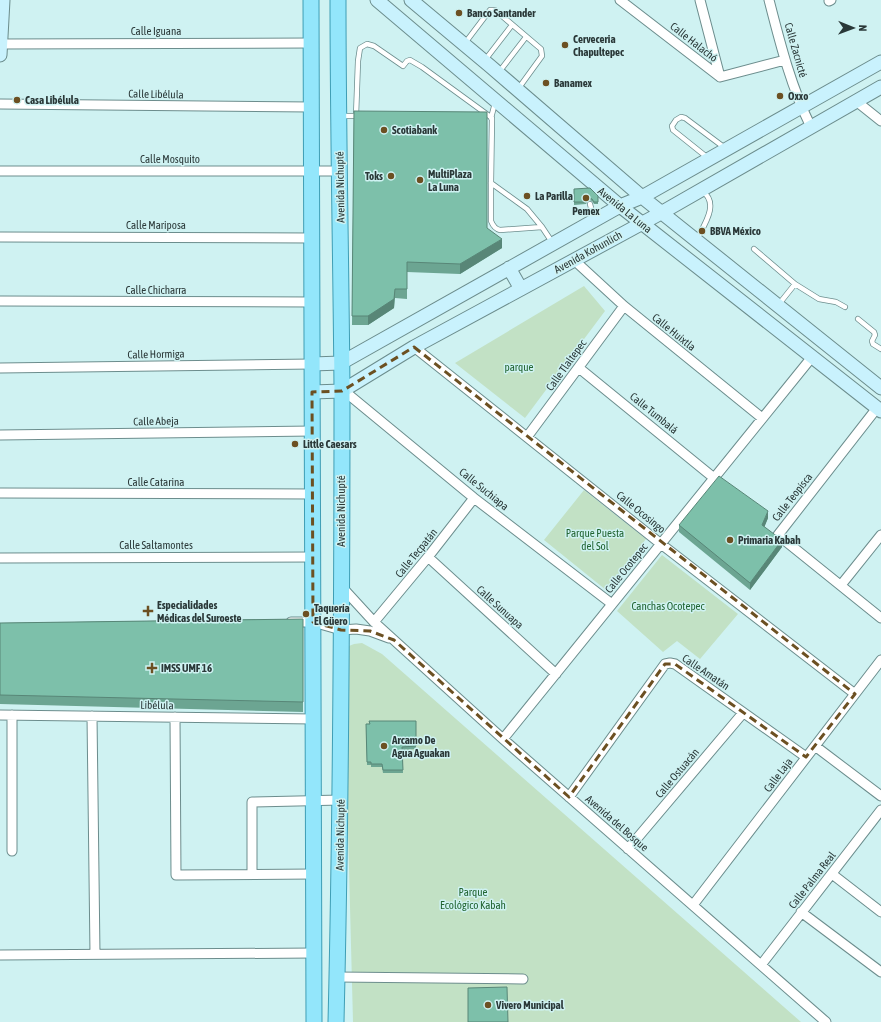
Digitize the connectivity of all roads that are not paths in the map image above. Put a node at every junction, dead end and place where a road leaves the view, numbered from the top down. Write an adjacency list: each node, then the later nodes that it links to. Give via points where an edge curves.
1 (3, 0): 13 (street)
2 (311, 0): 11 (main road)
3 (338, 0): 26 (main road, Avenida Nichupté)
4 (377, 0): 18 (street, Avenida La Luna)
5 (411, 0): 12 (street, Avenida La Luna)
6 (620, 0): 17 (street, Calle Halachó)
7 (700, 0): 17 (street)
8 (769, 0): 14 (street, Calle Zacnicté)
9 (512, 25): 10 (lane); 12 (lane, via 495,10 490,10); 16 (lane)
10 (526, 37): 16 (lane); 20 (lane, via 542,53)
11 (311, 43): 13 (street, Calle Iguana); 25 (main road)
12 (464, 44): 16 (street, Avenida La Luna)
13 (0, 47)
14 (784, 60): 17 (street, Calle Halachó); 24 (street, Calle Zacnicté)
15 (881, 62): 24 (street)
16 (491, 67): 18 (street); 20 (street, Avenida La Luna)
17 (720, 77)
18 (474, 83): 21 (street, Avenida La Luna)
19 (881, 87): 22 (street, Avenida Kohunlich)
20 (517, 90): 40 (street, Avenida La Luna)
21 (496, 101): 30 (lane); 42 (street, Avenida La Luna, via 592,187)
22 (856, 101): 31 (street); 32 (street, Avenida Kohunlich)
23 (0, 104): 25 (street, Calle Libélula)
24 (801, 106): 32 (street, Calle Zacnicté); 33 (street)
25 (311, 108): 36 (main road)
26 (338, 116): 27 (lane); 37 (main road, Avenida Nichupté)
27 (356, 116): 28 (lane); 30 (lane, via 358,61 360,48 367,44 403,66 410,60 422,67)
28 (363, 116)
29 (485, 118): 30 (lane)
30 (492, 118): 38 (lane)
31 (881, 121)
32 (811, 127): 39 (street, Avenida Kohunlich)
33 (726, 149): 34 (street); 34 (lane, via 686,118 676,120 672,126 673,130)
34 (709, 158): 40 (street)
35 (0, 171): 36 (street, Calle Mosquito)
36 (312, 171): 37 (street, Calle Mosquito); 48 (main road)
37 (340, 171): 65 (main road, Avenida Nichupté)
38 (490, 183): 46 (lane, via 527,209); 46 (lane, via 491,221 496,229)
39 (701, 190): 43 (street, Avenida Kohunlich); 49 (lane, via 710,200 710,211)
40 (642, 197): 42 (street); 43 (street, Avenida La Luna)
41 (590, 204): 44 (lane)
42 (620, 206): 44 (street); 45 (street, Avenida La Luna)
43 (661, 212): 45 (street, Avenida Kohunlich); 49 (street, Avenida La Luna)
44 (594, 221): 50 (street)
45 (641, 223): 52 (street, Avenida Kohunlich); 64 (street, Avenida La Luna)
46 (542, 227): 50 (lane)
47 (0, 237): 48 (street, Calle Mariposa)
48 (312, 238): 57 (main road)
49 (696, 240): 58 (street, Avenida La Luna)
50 (553, 244): 53 (street)
51 (754, 249): 54 (lane)
52 (574, 260): 55 (street, Avenida Kohunlich); 59 (street, Calle Huixtla)
53 (509, 268): 55 (street); 65 (street)
54 (795, 284): 58 (lane); 60 (lane, via 819,299 836,302)
55 (521, 289): 62 (street, Avenida Kohunlich)
56 (0, 301): 57 (street, Calle Chicharra)
57 (312, 302): 66 (main road)
58 (778, 305): 69 (street, Avenida La Luna)
59 (624, 306): 68 (street, Calle Tlaltepec); 73 (street, Calle Huixtla)
60 (845, 307)
61 (858, 319): 63 (lane, via 874,332 873,344)
62 (414, 347): 70 (street, Avenida Kohunlich); 76 (street, Calle Ocosingo)
63 (881, 349)
64 (812, 357): 72 (street, Avenida La Luna); 73 (street, Calle Ocotepec)
65 (341, 363): 66 (street); 70 (main road, Avenida Nichupté)
66 (312, 364): 67 (street, Calle Hormiga); 71 (main road)
67 (0, 368)
68 (578, 368): 76 (street, Calle Tlaltepec); 77 (street, Calle Tumbalá)
69 (880, 385)
70 (342, 390): 71 (street, Avenida Kohunlich); 80 (street, Calle Suchiapa); 86 (main road, Avenida Nichupté)
71 (312, 392): 74 (main road)
72 (879, 410): 87 (street, Calle Teopisca, via 778,535)
73 (762, 418): 77 (street, Calle Ocotepec)
74 (312, 431): 75 (street, Calle Abeja); 79 (main road)
75 (0, 435)
76 (527, 437): 82 (street, Calle Ocosingo)
77 (714, 478): 82 (street, Calle Ocotepec)
78 (0, 494): 79 (street, Calle Catarina)
79 (313, 494): 83 (main road)
80 (474, 498): 85 (street, Calle Tecpatán); 88 (street, Calle Suchiapa)
81 (881, 535): 87 (street)
82 (661, 544): 88 (street, Calle Ocotepec); 97 (street, Calle Ocosingo)
83 (313, 557): 84 (street, Calle Saltamontes); 91 (main road)
84 (0, 558)
85 (428, 558): 92 (street, Calle Tecpatán); 96 (street, Calle Sunuapa)
86 (341, 585): 92 (street, Avenida del Bosque); 93 (main road, Avenida Nichupté)
87 (841, 585): 89 (street, Calle Teopisca)
88 (612, 604): 96 (street, Calle Ocotepec)
89 (881, 618)
90 (282, 622): 91 (street, Avenida del Bosque)
91 (313, 622): 93 (street, Avenida del Bosque); 103 (main road)
92 (374, 622): 94 (street, Avenida del Bosque)
93 (341, 630): 94 (street, Avenida del Bosque, via 370,631); 110 (main road, Avenida Nichupté)
94 (394, 640): 104 (street, Avenida del Bosque)
95 (881, 660): 97 (street, Calle Laja)
96 (556, 674): 104 (street, Calle Ocotepec)
97 (855, 694): 105 (street, Calle Laja)
98 (744, 713): 106 (street, Calle Amatán); 108 (street, Calle Amatán, via 675,664 665,664); 112 (street, Calle Ostuacán)
99 (0, 715): 100 (street, Libélula)
100 (12, 715): 101 (street, Libélula); 113 (street)
101 (92, 716): 102 (street, Libélula); 121 (street)
102 (175, 717): 103 (street, Libélula); 114 (street, via 176,874)
103 (314, 719): 109 (main road)
104 (503, 739): 108 (street, Avenida del Bosque)
105 (815, 746): 106 (street, Calle Laja); 107 (street)
106 (806, 757): 117 (street, Calle Laja)
107 (881, 796)
108 (569, 797): 112 (street, Avenida del Bosque)
109 (314, 800): 110 (street); 114 (street, via 252,802); 115 (main road)
110 (341, 800): 125 (main road, Avenida Nichupté)
111 (881, 810): 116 (street, Calle Palma Real)
112 (628, 848): 117 (street, Avenida del Bosque)
113 (12, 851)
114 (252, 874): 115 (street)
115 (314, 874): 120 (main road)
116 (832, 874): 118 (street, Calle Palma Real); 119 (street)
117 (693, 905): 123 (street, Avenida del Bosque)
118 (801, 912): 123 (street, Calle Palma Real); 124 (street)
119 (881, 912)
120 (314, 953): 121 (street); 127 (main road)
121 (95, 954): 122 (street)
122 (0, 955)
123 (761, 964): 129 (street, Avenida del Bosque)
124 (881, 972)
125 (337, 977): 126 (street); 128 (main road, Avenida Nichupté)
126 (522, 979)
127 (314, 1022)
128 (336, 1022)
129 (826, 1022)

